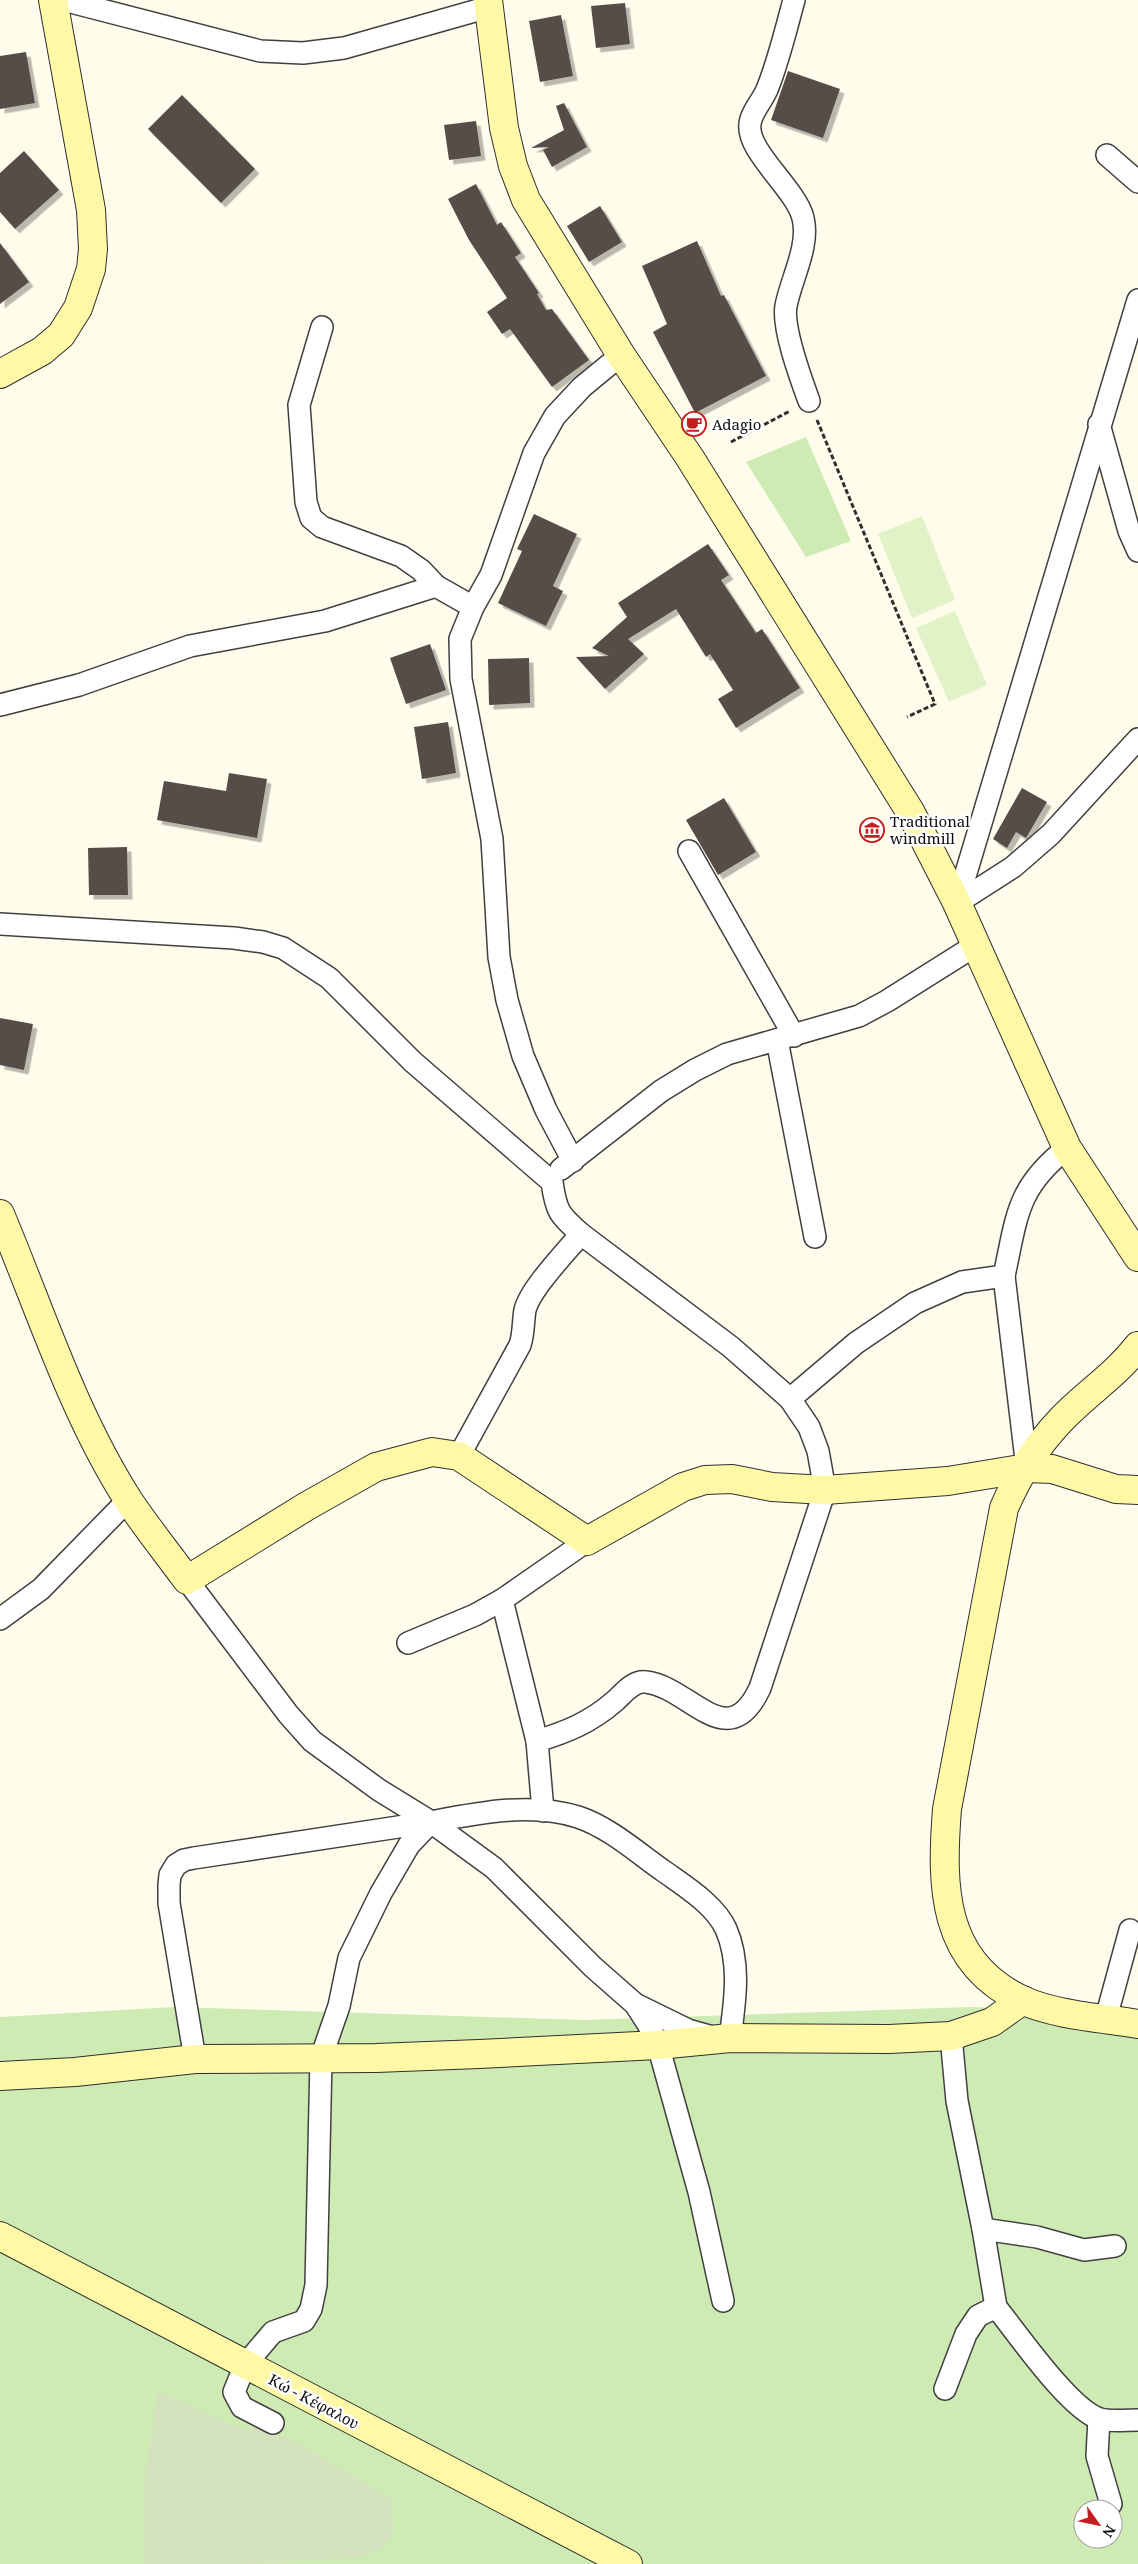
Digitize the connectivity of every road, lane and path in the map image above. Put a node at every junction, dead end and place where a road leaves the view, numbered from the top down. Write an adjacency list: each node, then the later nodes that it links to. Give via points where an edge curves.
1 (53, 0): 10 (street, via 91,210 93,249 87,284 69,325 42,352)
2 (63, 0): 4 (street, via 260,51 303,53 344,48)
3 (794, 0): 11 (street, via 768,88 750,124 752,138 797,200 804,220 803,241 786,306 786,323)
4 (489, 3): 9 (street, via 504,128 513,166 526,200)
5 (1107, 155): 6 (street)
6 (1138, 182)
7 (1138, 300): 12 (street)
8 (322, 328): 15 (street, via 299,405 306,502 311,518 322,527 401,556)
9 (621, 355): 16 (street, via 582,387 555,416 534,453 491,575); 21 (street, via 690,458 911,813)
10 (5, 368)
11 (809, 401): 13 (path); 18 (path, via 934,704)
12 (1099, 424): 14 (street, via 1128,531); 21 (street, via 1030,666)
13 (731, 442)
14 (1138, 551)
15 (436, 586): 16 (street); 17 (street, via 325,621 190,646 79,685)
16 (473, 607): 26 (street, via 460,639 461,679 492,839 499,957 523,1056)
17 (0, 704)
18 (907, 717)
19 (1138, 739): 21 (street, via 1051,834 1013,866)
20 (689, 851): 24 (street)
21 (957, 903): 23 (street)
22 (0, 924): 27 (street, via 234,938 283,948 329,978 413,1062)
23 (976, 945): 24 (street, via 858,1016); 25 (street)
24 (785, 1038): 26 (street, via 727,1054 695,1070 661,1092); 30 (street)
25 (1067, 1148): 31 (street); 32 (street, via 1047,1164 1024,1197)
26 (573, 1161): 27 (street, via 562,1168)
27 (552, 1182): 29 (street, via 560,1215)
28 (0, 1214): 39 (street, via 70,1388)
29 (581, 1234): 34 (street, via 732,1347); 35 (street, via 531,1296 525,1310 520,1345)
30 (815, 1237)
31 (1138, 1257)
32 (1004, 1276): 34 (street, via 962,1282 915,1303 856,1343); 36 (street)
33 (1138, 1346): 36 (street, via 1122,1367 1060,1421)
34 (790, 1398): 37 (street, via 809,1427 818,1451)
35 (458, 1456): 40 (street); 41 (street, via 432,1452 376,1467)
36 (1027, 1468): 37 (street, via 948,1481); 38 (street, via 1052,1469 1116,1489); 49 (street, via 1004,1508 947,1809 944,1852 946,1901 955,1930 970,1958 994,1984)
37 (825, 1490): 40 (street, via 780,1488 732,1479 705,1480 683,1487); 45 (street, via 752,1707 740,1717 725,1718 707,1712 658,1684 644,1681 629,1687 590,1720 567,1732)
38 (1138, 1490)
39 (128, 1500): 41 (street); 43 (street, via 41,1589)
40 (587, 1541): 42 (street)
41 (187, 1580): 47 (street, via 312,1741 379,1790)
42 (502, 1600): 44 (street); 45 (street)
43 (0, 1619)
44 (408, 1643)
45 (537, 1741): 46 (street)
46 (543, 1811): 47 (street, via 488,1811); 54 (street, via 579,1817 619,1839 709,1907 725,1927 736,1976)
47 (431, 1822): 50 (street, via 494,1868 593,1967); 56 (street, via 409,1845 349,1958 339,2006); 57 (street, via 194,1858 176,1865 170,1875 169,1903)
48 (1130, 1930): 51 (street)
49 (1023, 2000): 51 (street); 53 (street, via 992,2022)
50 (635, 2004): 54 (street, via 682,2027); 55 (street)
51 (1106, 2018): 52 (street)
52 (1138, 2024)
53 (951, 2036): 54 (street); 59 (street, via 957,2101)
54 (724, 2038): 55 (street)
55 (658, 2045): 56 (street); 62 (street, via 699,2192)
56 (321, 2058): 57 (street); 64 (street, via 316,2285 311,2309 304,2320 273,2332)
57 (195, 2059): 58 (street, via 75,2072)
58 (0, 2076)
59 (983, 2229): 61 (street, via 1037,2237 1084,2250); 63 (street)
60 (0, 2236): 64 (street, Κώ - Κέφαλου)
61 (1115, 2246)
62 (723, 2301)
63 (996, 2307): 65 (street, via 978,2316 966,2334); 66 (street, via 1054,2381 1079,2405)
64 (245, 2365): 68 (street, via 234,2392 242,2407); 70 (street, Κώ - Κέφαλου)
65 (946, 2389)
66 (1099, 2418): 67 (street); 69 (street, via 1097,2456)
67 (1138, 2420)
68 (273, 2423)
69 (1110, 2499)
70 (628, 2564)

